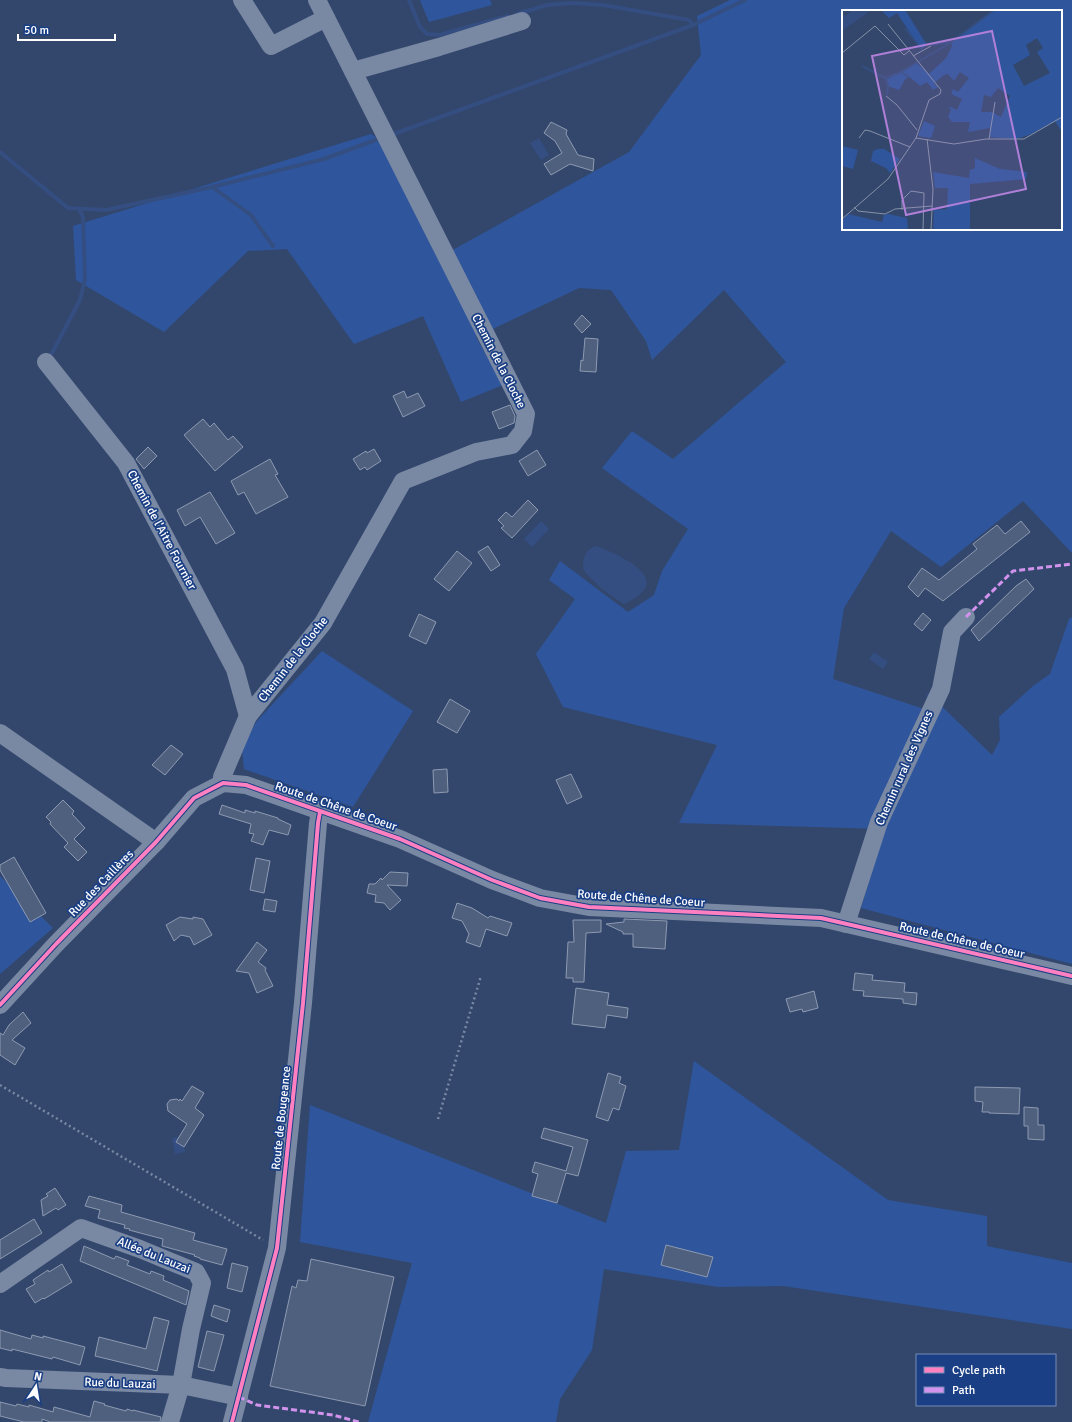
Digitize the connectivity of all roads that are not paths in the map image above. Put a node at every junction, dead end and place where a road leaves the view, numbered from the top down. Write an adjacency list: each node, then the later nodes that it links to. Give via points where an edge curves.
1 (242, 0): 3 (street, via 271,46)
2 (317, 0): 3 (street, Chemin de la Cloche)
3 (326, 18): 5 (street, Chemin de la Cloche)
4 (522, 21): 5 (street)
5 (353, 71): 8 (street, Chemin de la Cloche, via 526,414 523,431 512,445 476,452 403,481 323,623)
6 (46, 362): 8 (street, Chemin de l'Aitre Fournier, via 126,463 235,668)
7 (966, 617): 13 (street, Chemin rural des Vignes, via 952,632 940,689 879,822)
8 (248, 716): 10 (street, Chemin de la Cloche, via 222,777)
9 (0, 733): 12 (street)
10 (223, 783): 11 (street, Route de Chêne de Coeur, via 246,784); 12 (street, Rue des Caillères, via 194,798)
11 (320, 812): 13 (street, Route de Chêne de Coeur, via 400,839 492,880 540,898 589,907 821,918); 19 (street, Route de Bougeance, via 277,1248)
12 (156, 842): 15 (street, Rue des Caillères)
13 (846, 924): 14 (street, Route de Chêne de Coeur)
14 (1072, 976)
15 (0, 1005)
16 (0, 1284): 18 (street, Allée du Lauzai, via 81,1228 140,1248 196,1272 202,1283)
17 (0, 1377): 18 (street, Rue du Lauzai)
18 (181, 1385): 19 (street, Rue du Lauzai); 20 (street, Allée du Lauzai)
19 (239, 1397): 21 (street, Route de Bougeance)
20 (170, 1422)
21 (232, 1422)

